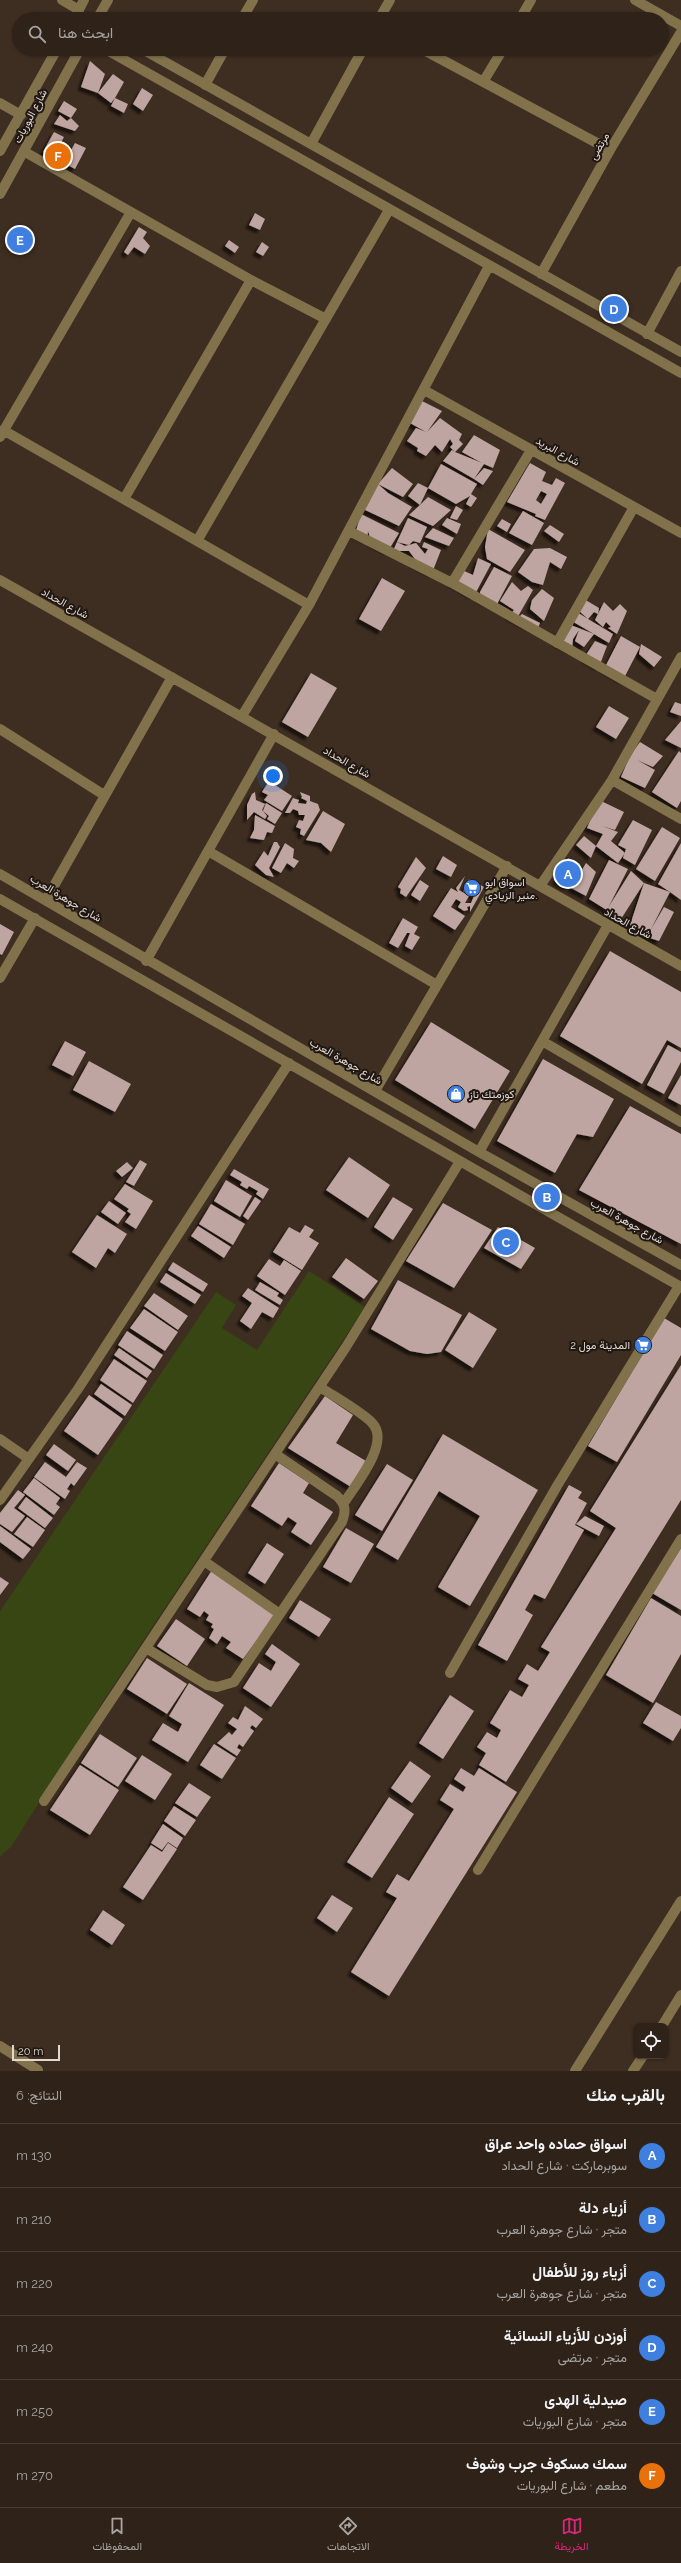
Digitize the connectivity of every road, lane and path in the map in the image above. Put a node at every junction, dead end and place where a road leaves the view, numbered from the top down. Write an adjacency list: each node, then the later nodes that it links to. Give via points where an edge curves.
1 (62, 0): 8 (street)
2 (84, 0): 8 (street)
3 (108, 0): 9 (street)
4 (253, 0): 10 (street)
5 (390, 0): 11 (street)
6 (531, 0): 12 (street)
7 (635, 0): 13 (street)
8 (79, 10)
9 (101, 12)
10 (246, 12)
11 (383, 12)
12 (524, 12)
13 (656, 12)
14 (669, 19): 15 (street)
15 (681, 26)
16 (681, 32): 17 (street, مرتضى)
17 (669, 52)
18 (53, 56): 30 (street, شارع البوريات)
19 (76, 56): 34 (street, شارع البوريات)
20 (117, 56): 36 (street)
21 (154, 56): 28 (street)
22 (221, 56): 28 (street)
23 (359, 56): 31 (street)
24 (435, 56): 27 (street)
25 (498, 56): 27 (street)
26 (667, 56): 32 (street, مرتضى)
27 (484, 82): 32 (street)
28 (205, 85): 31 (street)
29 (0, 103): 30 (street)
30 (21, 115): 33 (street, شارع البوريات)
31 (311, 144): 40 (street)
32 (610, 150): 40 (street, مرتضى)
33 (0, 151)
34 (24, 152): 35 (street, شارع البوريات); 37 (street)
35 (0, 194)
36 (389, 210): 38 (street); 42 (street)
37 (132, 212): 41 (street); 47 (street)
38 (489, 266): 45 (street); 46 (street)
39 (681, 271): 43 (street)
40 (541, 274): 43 (street)
41 (251, 280): 42 (street); 49 (street)
42 (326, 318): 53 (street)
43 (647, 334): 44 (street)
44 (681, 352)
45 (681, 373)
46 (424, 390): 48 (street, شارع البريد); 51 (street)
47 (2, 433): 49 (street)
48 (531, 450): 50 (street, شارع البريد); 55 (street)
49 (124, 499): 53 (street)
50 (634, 507): 52 (street, شارع البريد); 57 (street)
51 (349, 531): 55 (street); 56 (street)
52 (681, 533)
53 (197, 541): 56 (street)
54 (0, 580): 59 (street, شارع الحداد)
55 (452, 583): 57 (street)
56 (309, 605): 61 (street)
57 (557, 643): 60 (street)
58 (681, 657): 60 (street)
59 (172, 677): 61 (street, شارع الحداد); 65 (street)
60 (657, 699): 64 (street)
61 (242, 716): 63 (street, شارع الحداد)
62 (0, 729): 65 (street)
63 (274, 734): 67 (street); 68 (street, شارع الحداد)
64 (612, 780): 66 (street); 70 (street)
65 (104, 795): 72 (street)
66 (681, 819)
67 (208, 851): 75 (street); 78 (street)
68 (507, 866): 70 (street, شارع الحداد); 78 (street)
69 (0, 874): 72 (street, شارع جوهرة العرب)
70 (540, 886): 74 (street, شارع الحداد)
71 (0, 899): 73 (street)
72 (46, 900): 75 (street, شارع جوهرة العرب)
73 (35, 918): 77 (street); 80 (street)
74 (608, 925): 76 (street, شارع الحداد); 79 (street)
75 (146, 960): 81 (street, شارع جوهرة العرب)
76 (681, 966)
77 (0, 978)
78 (437, 985): 81 (street)
79 (542, 1042): 82 (street); 83 (street)
80 (289, 1063): 84 (street); 90 (street, via 78,1389)
81 (375, 1091): 83 (street, شارع جوهرة العرب)
82 (681, 1122)
83 (479, 1152): 85 (street, شارع جوهرة العرب)
84 (459, 1163): 86 (street); 87 (street)
85 (681, 1265)
86 (680, 1287): 97 (street, via 557,1486)
87 (320, 1387): 89 (street); 92 (street, via 373,1424 379,1437 376,1451)
88 (0, 1439): 90 (street)
89 (275, 1454): 92 (street); 94 (street)
90 (29, 1459): 91 (street)
91 (0, 1500)
92 (344, 1503): 95 (street, via 346,1512 342,1522)
93 (681, 1539): 99 (street)
94 (204, 1561): 95 (street); 96 (street)
95 (280, 1614): 96 (street, via 234,1682 227,1686 207,1685)
96 (146, 1648): 98 (street)
97 (450, 1673)
98 (44, 1801)
99 (478, 1870)
100 (681, 1901): 106 (street)
101 (681, 1995): 102 (street)
102 (664, 2023)
103 (0, 2046): 105 (street)
104 (641, 2059): 107 (street)
105 (38, 2070)
106 (575, 2071)
107 (633, 2071)

